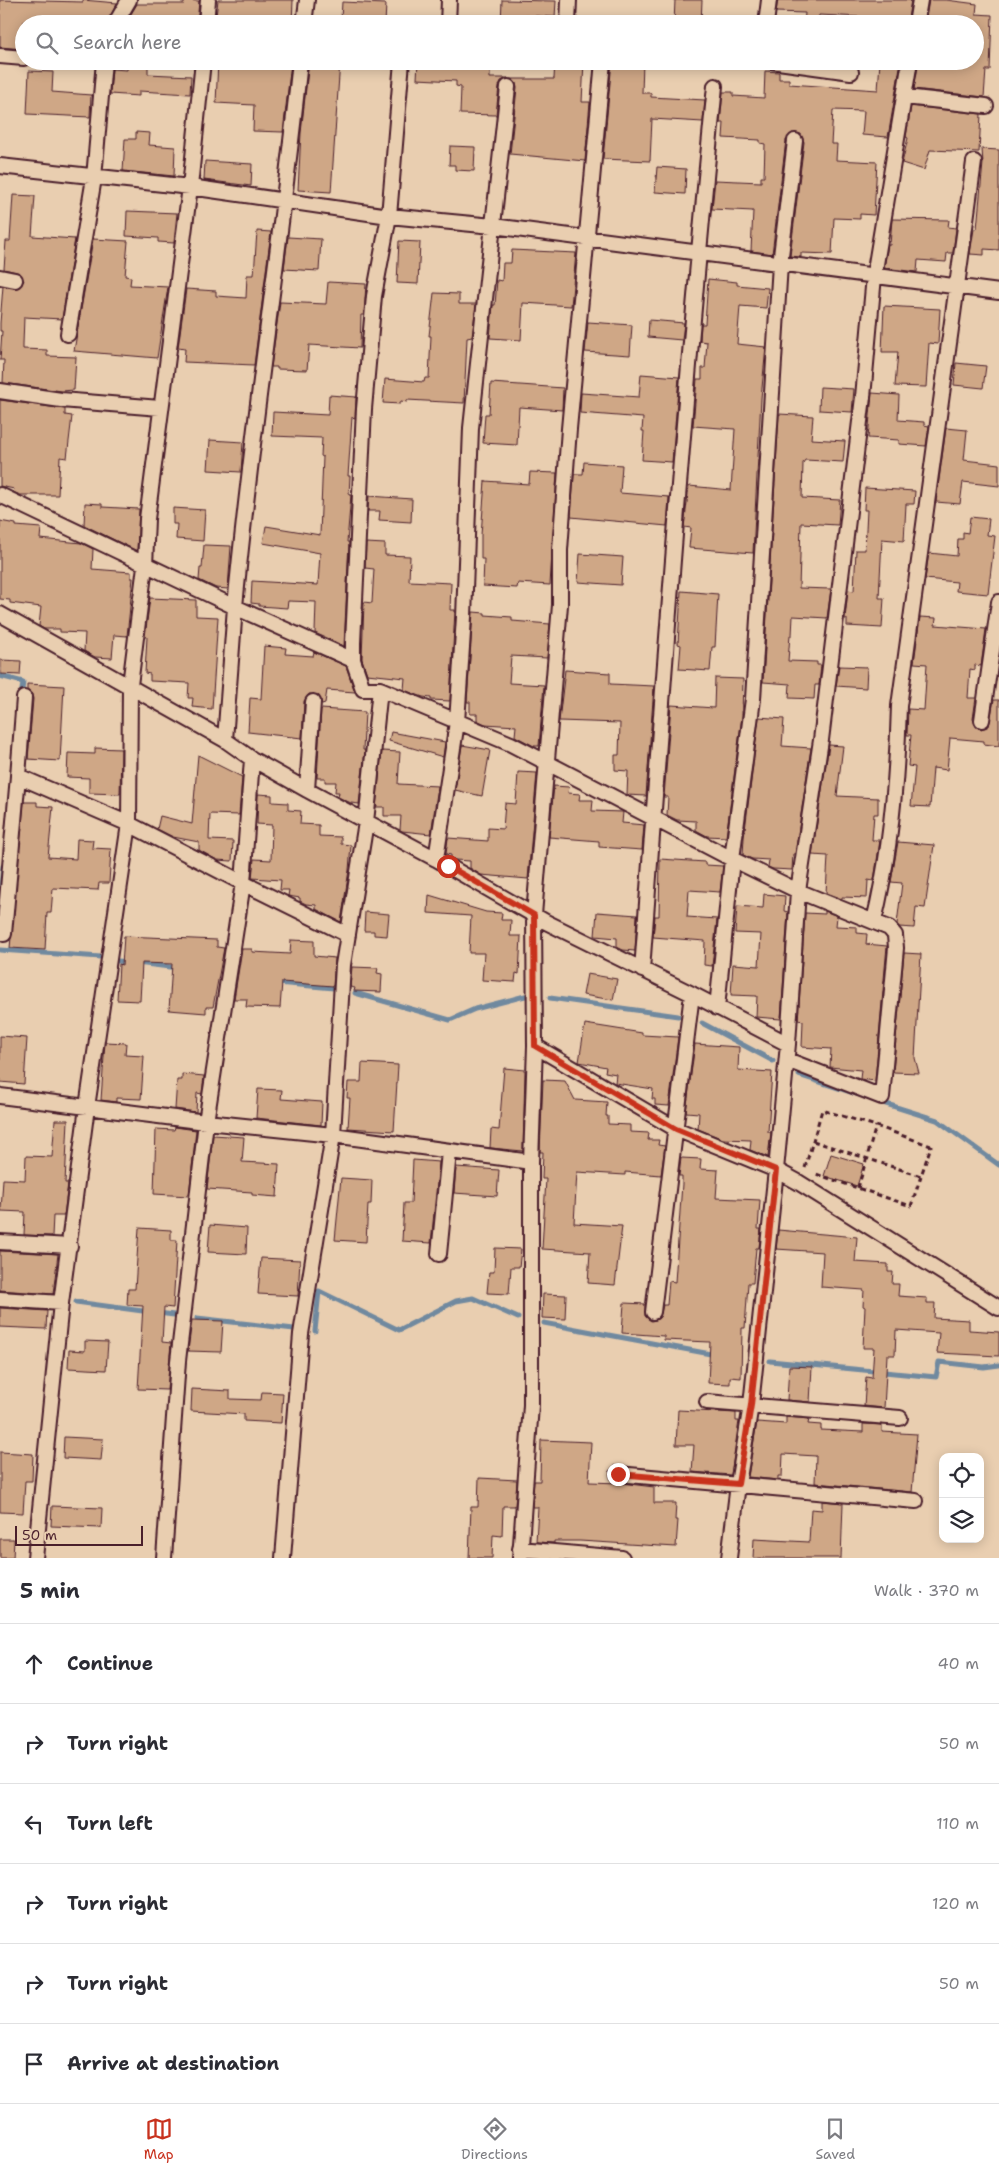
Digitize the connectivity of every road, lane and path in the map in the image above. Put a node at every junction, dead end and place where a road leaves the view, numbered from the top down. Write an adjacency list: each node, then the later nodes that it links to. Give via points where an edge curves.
1 (129, 0): 8 (street)
2 (208, 0): 9 (street)
3 (307, 0): 10 (street)
4 (450, 0): 11 (street)
5 (569, 0): 12 (street)
6 (769, 0): 13 (street)
7 (920, 0): 14 (street)
8 (121, 15)
9 (207, 15)
10 (305, 15)
11 (449, 15)
12 (568, 15)
13 (767, 15)
14 (918, 15)
15 (0, 56): 16 (street)
16 (15, 57)
17 (103, 70): 32 (street)
18 (202, 70): 33 (street)
19 (299, 70): 34 (street)
20 (401, 70): 35 (street)
21 (602, 70): 37 (street)
22 (837, 70): 24 (street)
23 (908, 70): 27 (street)
24 (852, 72)
25 (508, 86): 36 (street)
26 (715, 86): 38 (street)
27 (904, 97): 28 (street); 40 (street)
28 (986, 106)
29 (795, 141): 39 (street)
30 (974, 162): 43 (street)
31 (0, 166): 32 (street)
32 (94, 178): 33 (street); 45 (street)
33 (190, 187): 34 (street); 47 (street)
34 (285, 199): 35 (street); 51 (street, via 253,436)
35 (389, 216): 36 (street); 53 (street, via 374,296 367,372)
36 (493, 226): 37 (street); 59 (street, via 471,428)
37 (587, 239): 38 (street); 62 (street, via 568,439 560,550 560,605)
38 (698, 253): 39 (street); 65 (street)
39 (780, 264): 40 (street); 69 (street, via 753,699)
40 (874, 276): 43 (street); 71 (street, via 863,397 822,730)
41 (0, 277): 42 (street)
42 (15, 280)
43 (957, 286): 44 (street); 73 (street, via 898,706 898,751 885,873)
44 (999, 292)
45 (68, 334)
46 (0, 392): 47 (street)
47 (160, 408): 49 (street)
48 (0, 496): 49 (street)
49 (145, 566): 51 (street); 54 (street)
50 (999, 602): 58 (street)
51 (235, 607): 53 (street); 60 (street)
52 (0, 614): 54 (street)
53 (353, 660): 55 (street, via 363,689)
54 (130, 685): 60 (street); 67 (street)
55 (380, 689): 59 (street); 66 (street)
56 (24, 698): 63 (street)
57 (313, 702): 64 (street)
58 (982, 720)
59 (457, 722): 62 (street); 68 (street)
60 (226, 740): 61 (street)
61 (252, 759): 64 (street); 70 (street)
62 (547, 763): 65 (street); 72 (street)
63 (18, 776): 67 (street); 74 (street)
64 (307, 790): 66 (street)
65 (653, 819): 69 (street); 76 (street)
66 (366, 822): 68 (street); 75 (street)
67 (129, 824): 70 (street); 83 (street)
68 (436, 859): 72 (street)
69 (732, 859): 71 (street); 78 (street)
70 (242, 883): 75 (street); 84 (street)
71 (798, 891): 73 (street); 79 (street)
72 (534, 915): 76 (street); 80 (street)
73 (874, 922): 81 (street, via 895,934 896,948 882,1097)
74 (4, 934)
75 (348, 935): 87 (street, via 343,965)
76 (642, 970): 77 (street)
77 (692, 994): 78 (street); 86 (street)
78 (717, 1008): 79 (street)
79 (788, 1044): 81 (street)
80 (535, 1046): 86 (street); 91 (street)
81 (787, 1060): 92 (street)
82 (0, 1096): 83 (street)
83 (87, 1107): 84 (street); 96 (street)
84 (206, 1122): 87 (street); 110 (street, via 178,1361)
85 (876, 1126): 88 (path, via 822,1110); 90 (path); 93 (path, via 931,1146)
86 (676, 1129): 92 (street); 101 (street)
87 (333, 1135): 89 (street); 111 (street, via 301,1334)
88 (813, 1141): 90 (path); 94 (path, via 804,1170)
89 (449, 1152): 91 (street); 97 (street)
90 (867, 1158): 93 (path); 94 (path)
91 (531, 1162): 108 (street, via 531,1405)
92 (776, 1170): 100 (street); 103 (street)
93 (921, 1176): 94 (path, via 911,1206)
94 (858, 1188)
95 (0, 1242): 96 (street)
96 (70, 1246): 99 (street)
97 (439, 1254)
98 (0, 1299): 99 (street)
99 (61, 1304): 109 (street)
100 (999, 1308)
101 (653, 1312)
102 (707, 1402): 103 (street)
103 (751, 1405): 104 (street); 106 (street)
104 (900, 1418)
105 (618, 1474): 106 (street)
106 (738, 1484): 107 (street); 113 (street)
107 (916, 1501)
108 (520, 1553): 112 (street)
109 (35, 1558)
110 (164, 1558)
111 (283, 1558)
112 (622, 1558)
113 (729, 1558)

